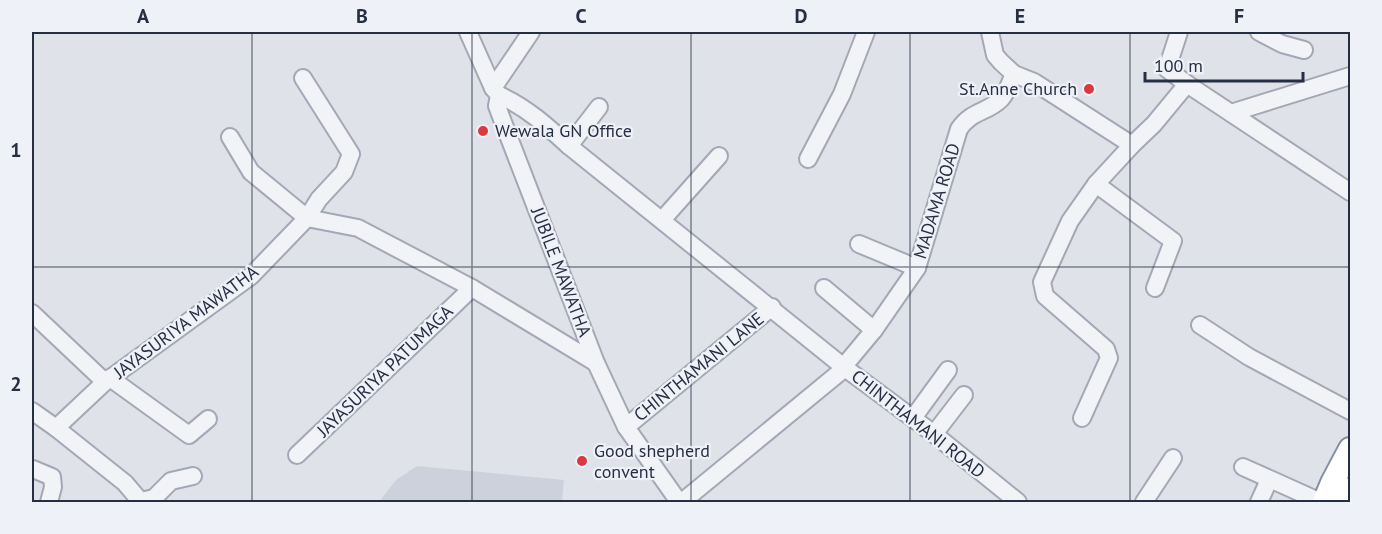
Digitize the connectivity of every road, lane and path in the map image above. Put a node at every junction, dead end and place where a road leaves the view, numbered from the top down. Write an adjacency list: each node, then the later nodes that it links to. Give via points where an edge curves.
1 (469, 32): 12 (street, JUBILE MAWATHA)
2 (531, 32): 12 (street)
3 (866, 32): 19 (street, via 842,94)
4 (990, 32): 8 (street, via 996,55)
5 (1179, 32): 11 (street, via 1167,69)
6 (1259, 32): 7 (street)
7 (1304, 50)
8 (1014, 74): 16 (street, via 1034,82); 25 (street, MADAMA ROAD, via 1005,95 966,119 959,129)
9 (1350, 76): 14 (street)
10 (303, 78): 22 (street, JAYASURIYA MAWATHA, via 351,154 344,172)
11 (1187, 84): 14 (street); 16 (street)
12 (496, 92): 17 (street, CHINTHAMANI ROAD, via 532,114); 33 (street, JUBILE MAWATHA, via 497,106)
13 (599, 107): 17 (street)
14 (1230, 113): 21 (street)
15 (230, 136): 22 (street, via 251,172)
16 (1132, 145): 20 (street)
17 (569, 146): 23 (street, CHINTHAMANI ROAD)
18 (719, 156): 23 (street)
19 (808, 159)
20 (1096, 183): 28 (street, via 1173,241); 41 (street, via 1070,221 1042,282 1045,296 1106,349 1109,358)
21 (1350, 192)
22 (306, 218): 26 (street, via 358,228); 36 (street, JAYASURIYA MAWATHA, via 251,276)
23 (662, 220): 29 (street, CHINTHAMANI ROAD)
24 (859, 244): 25 (street)
25 (917, 268): 32 (street, MADAMA ROAD)
26 (472, 288): 33 (street); 47 (street, JAYASURIYA PATUMAGA)
27 (824, 288): 32 (street)
28 (1155, 288)
29 (772, 307): 34 (street, CHINTHAMANI ROAD); 43 (street, CHINTHAMANI LANE)
30 (32, 313): 36 (street)
31 (1200, 325): 39 (street, via 1249,357)
32 (874, 330): 34 (street, MADAMA ROAD)
33 (596, 363): 43 (street, JUBILE MAWATHA)
34 (844, 367): 40 (street, CHINTHAMANI ROAD); 56 (street, MADAMA ROAD)
35 (948, 370): 40 (street)
36 (107, 380): 42 (street, via 189,435); 44 (street, JAYASURIYA MAWATHA)
37 (964, 395): 45 (street)
38 (32, 411): 44 (street)
39 (1350, 411)
40 (913, 418): 45 (street, CHINTHAMANI ROAD)
41 (1082, 418)
42 (208, 419)
43 (626, 427): 56 (street, JUBILE MAWATHA)
44 (56, 428): 55 (street, via 125,483)
45 (934, 434): 57 (street, CHINTHAMANI ROAD)
46 (1350, 449): 60 (highway)
47 (297, 455)
48 (1173, 458): 58 (street)
49 (1243, 467): 52 (street)
50 (33, 469): 54 (street, via 51,477)
51 (193, 476): 55 (street, via 171,481 154,498)
52 (1269, 480): 59 (street); 60 (street)
53 (1350, 489): 61 (highway)
54 (49, 502)
55 (141, 502)
56 (681, 502)
57 (1018, 502)
58 (1144, 502)
59 (1259, 502)
60 (1322, 502)
61 (1344, 502)

